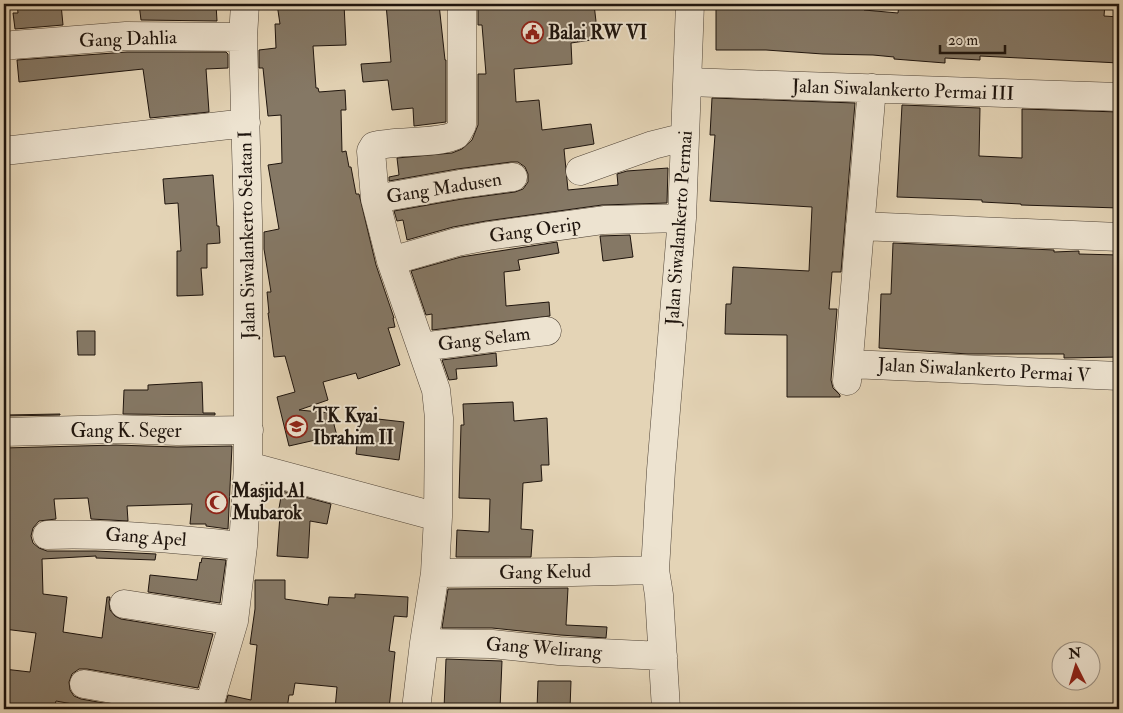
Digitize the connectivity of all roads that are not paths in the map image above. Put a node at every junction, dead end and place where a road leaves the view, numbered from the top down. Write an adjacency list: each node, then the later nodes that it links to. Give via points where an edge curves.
1 (245, 4): 4 (street, Jalan Siwalankerto Selatan I)
2 (462, 4): 14 (street, via 462,125 458,134 448,138 374,146 371,151)
3 (690, 4): 6 (street, Jalan Siwalankerto Permai)
4 (243, 37): 5 (street, Gang Dahlia, via 126,36); 9 (street, Jalan Siwalankerto Selatan I)
5 (13, 45)
6 (688, 82): 7 (street, Jalan Siwalankerto Permai III); 10 (street, Jalan Siwalankerto Permai)
7 (872, 88): 8 (street, Jalan Siwalankerto Permai III); 16 (street)
8 (1119, 97)
9 (246, 123): 11 (street); 22 (street, Jalan Siwalankerto Selatan I)
10 (685, 137): 12 (street); 15 (street, Jalan Siwalankerto Permai)
11 (4, 152)
12 (580, 171)
13 (513, 177): 14 (street, Gang Madusen)
14 (375, 199): 18 (street)
15 (682, 218): 18 (street, Gang Oerip, via 604,220 488,236); 28 (street, Jalan Siwalankerto Permai)
16 (860, 226): 17 (street); 21 (street, Jalan Siwalankerto Permai V, via 848,373)
17 (1119, 237)
18 (391, 261): 20 (street)
19 (547, 331): 20 (street, Gang Selam)
20 (421, 347): 25 (street, via 436,390 439,418)
21 (1119, 376)
22 (249, 430): 23 (street, Gang K. Seger); 24 (street, Jalan Siwalankerto Selatan I)
23 (4, 432)
24 (248, 466): 25 (street); 27 (street, Jalan Siwalankerto Selatan I)
25 (438, 517): 29 (street)
26 (48, 535): 27 (street, Gang Apel, via 150,537)
27 (244, 546): 31 (street, Jalan Siwalankerto Selatan I)
28 (655, 570): 29 (street, Gang Kelud); 33 (street, Jalan Siwalankerto Permai)
29 (435, 573): 32 (street)
30 (124, 604): 31 (street)
31 (234, 621): 35 (street, Jalan Siwalankerto Selatan I)
32 (424, 643): 33 (street, Gang Welirang, via 492,644); 36 (street)
33 (663, 656): 37 (street, Jalan Siwalankerto Permai)
34 (84, 684): 35 (street)
35 (208, 708)
36 (416, 709)
37 (666, 709)

